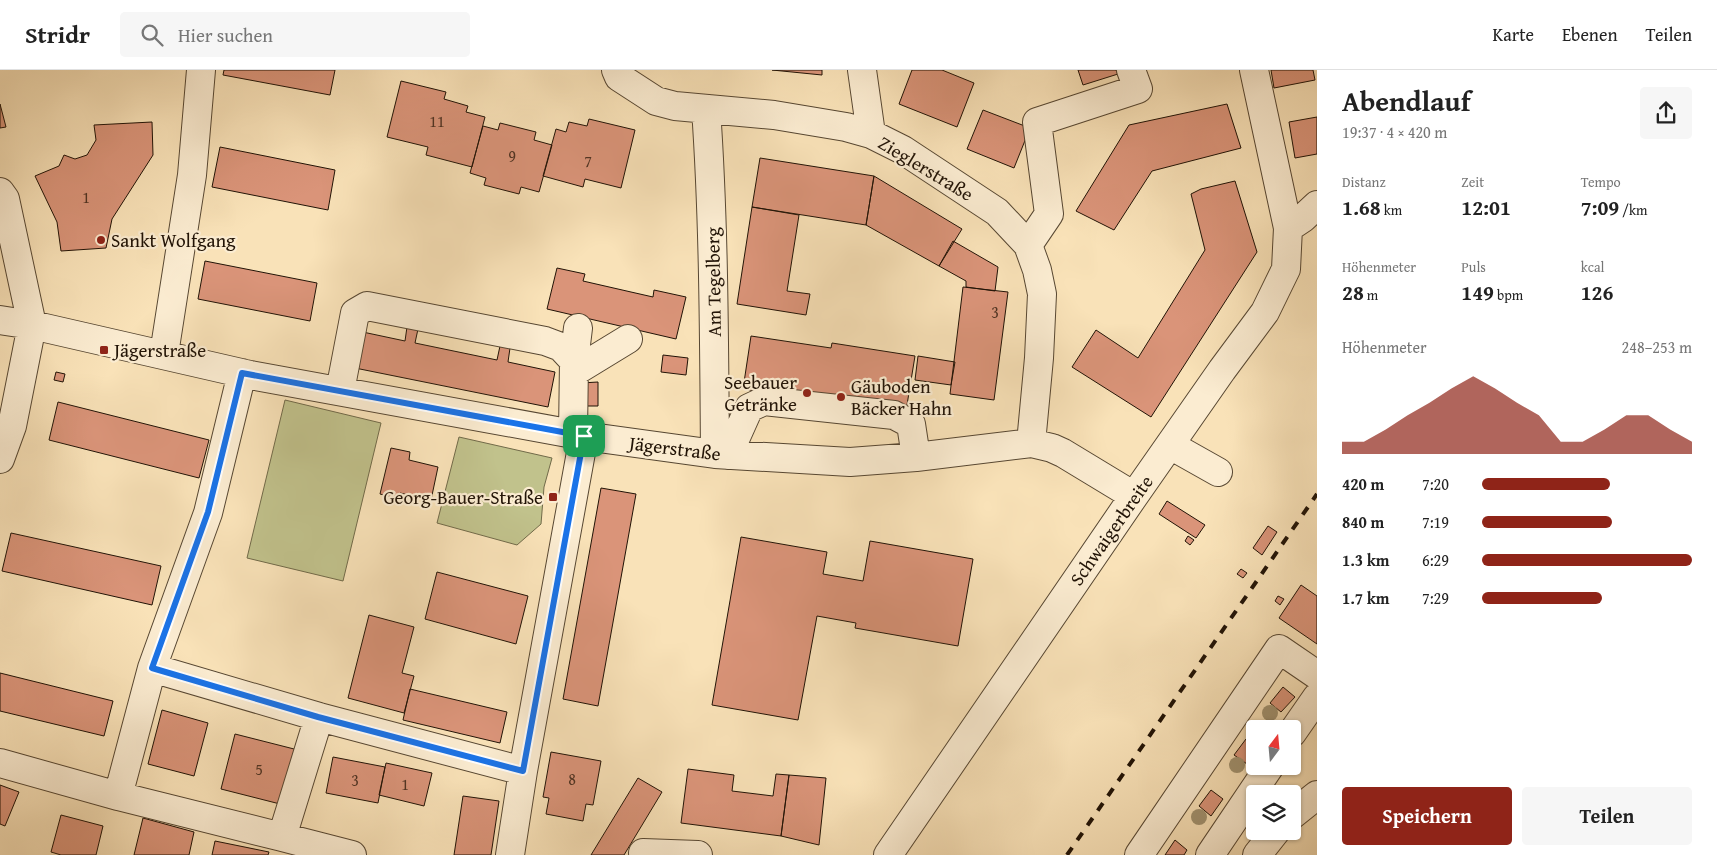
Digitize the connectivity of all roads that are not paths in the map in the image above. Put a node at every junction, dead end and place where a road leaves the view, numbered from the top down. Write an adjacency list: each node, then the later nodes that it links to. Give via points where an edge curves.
1 (201, 70): 17 (street, via 192,175)
2 (616, 70): 6 (street, via 618,76 656,101)
3 (862, 70): 7 (street, Zieglerstraße)
4 (1131, 70): 11 (street, via 1138,88 1037,122 1049,214)
5 (1254, 70): 10 (street, Schwaigerbreite)
6 (706, 109): 7 (street, via 774,115); 24 (street, Am Tegelberg, via 711,176)
7 (871, 134): 11 (street, Zieglerstraße, via 903,150 998,212)
8 (0, 192): 14 (street, via 5,200)
9 (1317, 204): 10 (street)
10 (1288, 228): 23 (street, Schwaigerbreite, via 1286,268 1265,312)
11 (1028, 245): 22 (street, Zieglerstraße, via 1042,294)
12 (697, 297): 24 (street)
13 (0, 320): 14 (street, Jägerstraße)
14 (32, 325): 17 (street, Jägerstraße); 26 (street, via 12,426)
15 (578, 328): 18 (street)
16 (628, 339): 18 (street)
17 (164, 354): 19 (street, Jägerstraße)
18 (574, 367): 20 (street, via 561,348 545,341 367,306 355,313); 21 (street)
19 (242, 373): 20 (street, Jägerstraße); 29 (street, via 208,512)
20 (340, 391): 21 (street, Jägerstraße)
21 (579, 435): 24 (street, Jägerstraße); 35 (street)
22 (1031, 443): 25 (street, Jägerstraße); 28 (street, Jägerstraße, via 1063,453)
23 (1170, 445): 27 (street); 28 (street, Schwaigerbreite)
24 (715, 454): 25 (street, Jägerstraße, via 850,462); 25 (street, via 749,408 764,401 894,414 912,424)
25 (916, 457)
26 (0, 459)
27 (1218, 472)
28 (1134, 496): 45 (street, Schwaigerbreite)
29 (152, 668): 32 (street); 38 (street)
30 (1317, 675): 46 (street, via 1279,649)
31 (1317, 697): 33 (street)
32 (318, 717): 35 (street); 40 (street)
33 (1301, 720)
34 (0, 763): 38 (street)
35 (523, 771): 43 (street)
36 (1264, 775): 47 (street)
37 (1317, 795): 39 (street)
38 (118, 796): 40 (street)
39 (1301, 808)
40 (282, 837): 42 (street)
41 (643, 853): 44 (street)
42 (352, 855)
43 (510, 855)
44 (698, 855)
45 (888, 855)
46 (1139, 855)
47 (1210, 855)

